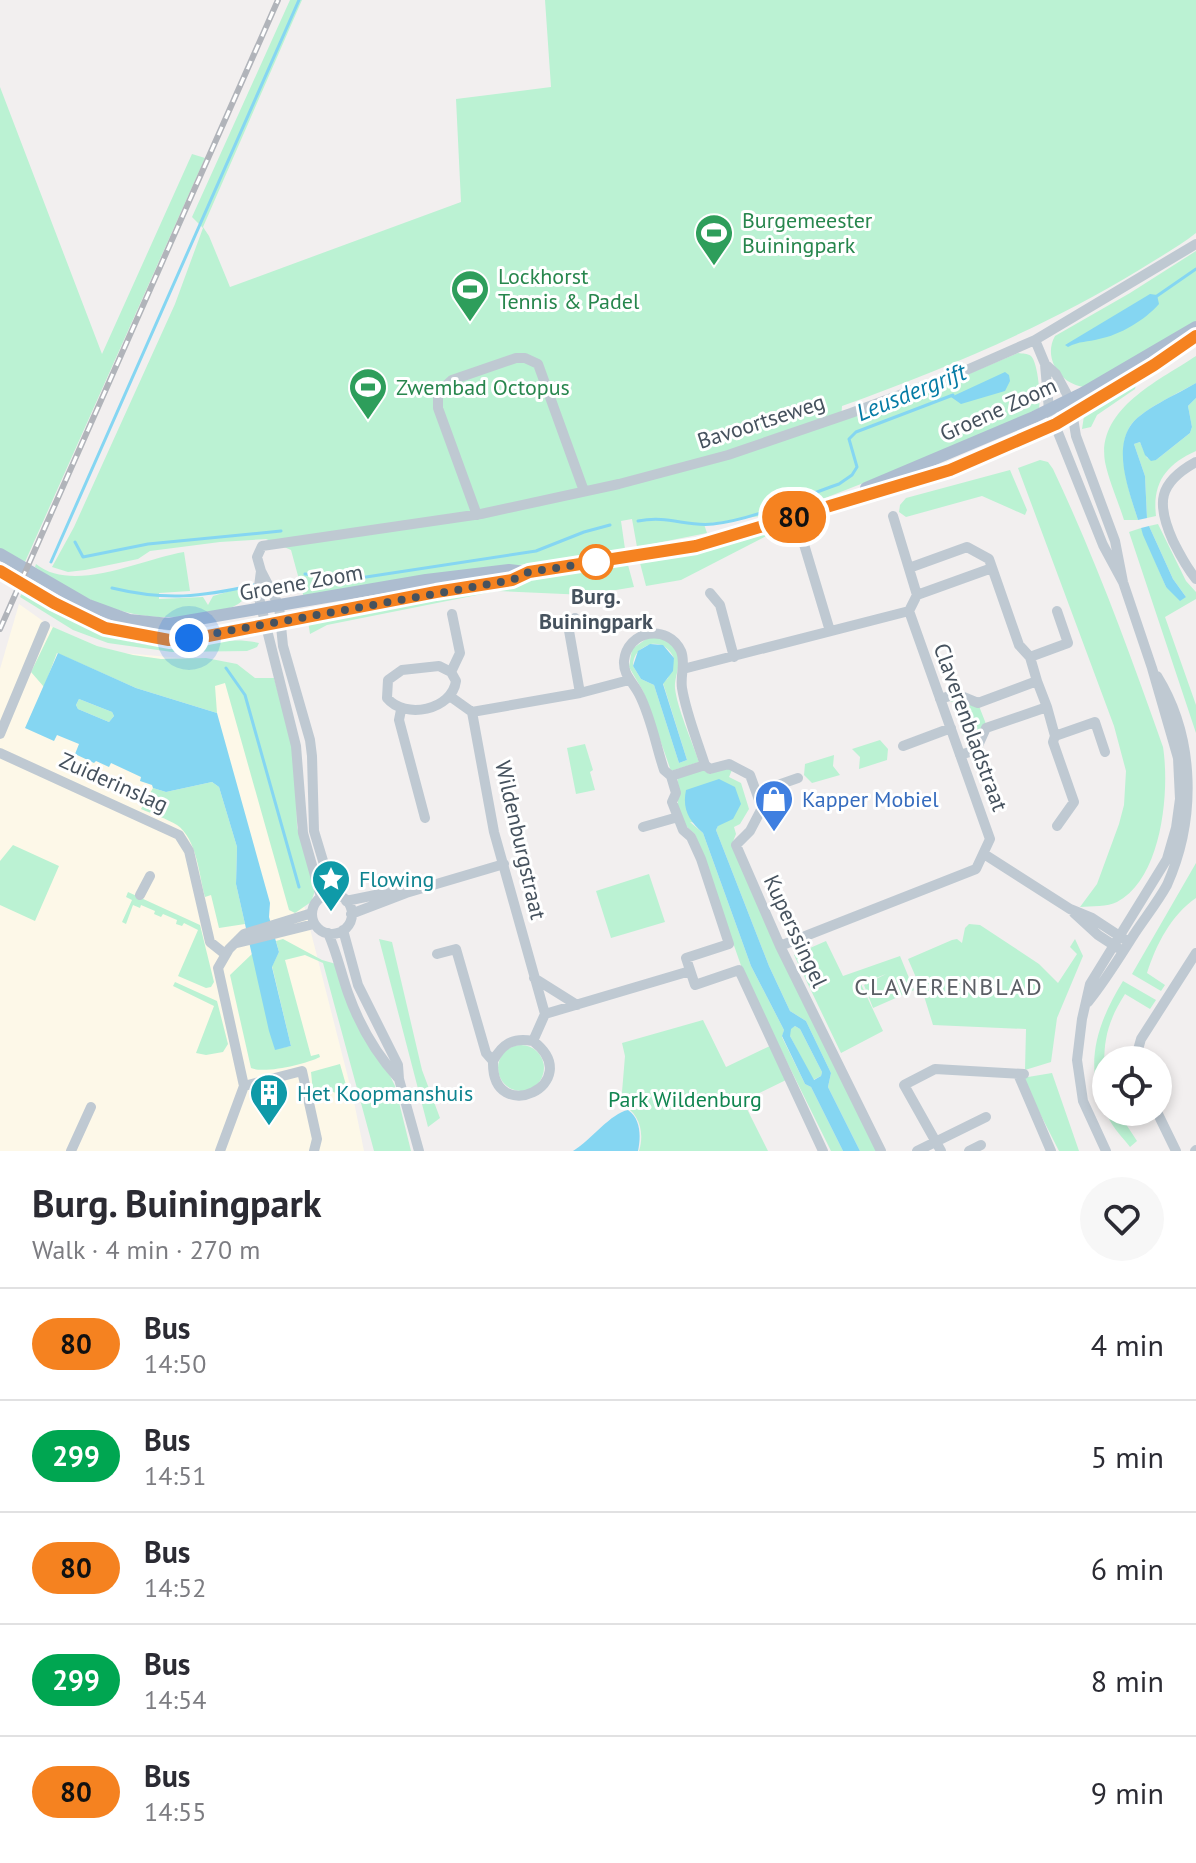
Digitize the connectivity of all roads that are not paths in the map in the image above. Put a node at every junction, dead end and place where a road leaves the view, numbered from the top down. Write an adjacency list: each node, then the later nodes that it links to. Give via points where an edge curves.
1 (1196, 244): 4 (street, Bavoortseweg)
2 (1196, 327): 6 (main road, Groene Zoom)
3 (1196, 336): 8 (main road, Groene Zoom)
4 (1035, 340): 5 (street); 11 (street, Bavoortseweg, via 770,441)
5 (1045, 364): 6 (street); 7 (street)
6 (1070, 400): 7 (main road, Groene Zoom); 8 (street)
7 (1049, 410): 9 (street); 12 (main road, Groene Zoom)
8 (1072, 414): 9 (main road, Groene Zoom); 23 (street, via 1115,541)
9 (1056, 424): 12 (main road, Groene Zoom, via 950,470); 23 (street)
10 (1196, 462): 22 (street, via 1173,477 1162,502 1163,519)
11 (584, 491): 13 (street, Bavoortseweg); 13 (street, via 538,364 516,358 452,380 438,393 438,408)
12 (808, 512): 21 (main road, Groene Zoom, via 696,546)
13 (477, 515): 20 (street, Bavoortseweg, via 262,546 257,557)
14 (893, 516): 17 (street)
15 (803, 541): 35 (street)
16 (0, 554): 27 (main road, Groene Zoom, via 66,595 129,620 169,624)
17 (909, 568): 18 (street, via 967,547 989,559); 25 (street)
18 (992, 568): 25 (street); 37 (street, via 1019,645)
19 (0, 571): 33 (main road, Groene Zoom, via 82,618 133,635 169,640)
20 (261, 571): 26 (street, Bavoortseweg); 27 (street, Bavoortseweg)
21 (529, 572): 26 (main road, Groene Zoom, via 426,580); 32 (main road, Groene Zoom, via 512,580)
22 (1196, 579)
23 (1123, 582): 59 (street, via 1152,668 1184,738 1191,769)
24 (710, 593): 36 (street, via 720,605)
25 (917, 595): 28 (street)
26 (279, 606): 27 (main road, Groene Zoom); 32 (street)
27 (261, 608): 33 (street)
28 (909, 611): 35 (street); 44 (street, Claverenbladstraat)
29 (1057, 611): 37 (street, via 1068,643)
30 (452, 614): 39 (street, via 460,653)
31 (575, 618): 42 (street, via 568,625)
32 (282, 621): 33 (main road, Groene Zoom); 70 (street, via 283,646 312,756 314,831)
33 (265, 624): 72 (street, via 296,746 303,833)
34 (45, 626): 49 (street)
35 (830, 631): 36 (street)
36 (734, 657): 38 (street)
37 (1030, 657): 41 (street)
38 (683, 669): 40 (street, via 683,654 675,641 662,633 647,633 625,651 623,666); 55 (street, via 681,686)
39 (451, 672): 43 (street, via 456,681); 46 (street, via 439,666 394,675 388,680 387,698)
40 (629, 680): 42 (street); 56 (street, via 639,692 664,770)
41 (1037, 681): 44 (street, via 978,703 956,694); 45 (street)
42 (580, 693): 47 (street)
43 (451, 697): 46 (street); 47 (street)
44 (940, 699): 48 (street, Claverenbladstraat)
45 (1047, 707): 50 (street); 54 (street, via 986,728 976,750)
46 (401, 710): 61 (street, via 399,720)
47 (472, 712): 67 (street, Wildenburgstraat)
48 (951, 728): 51 (street); 54 (street, Claverenbladstraat)
49 (0, 734)
50 (1055, 736): 52 (street, via 1095,722); 62 (street, via 1074,802)
51 (903, 746)
52 (1105, 752)
53 (0, 753): 81 (street, Zuiderinslag, via 179,835 189,851 210,942)
54 (960, 755): 66 (street, Claverenbladstraat, via 990,839)
55 (705, 765): 56 (street); 58 (street, via 710,769 729,764 742,770)
56 (671, 776): 60 (street)
57 (798, 778): 58 (street)
58 (758, 792): 79 (street, Kuperssingel, via 762,808 736,845)
59 (1188, 816): 64 (street); 65 (street)
60 (678, 817): 63 (street); 83 (street, via 701,859 729,944 686,958)
61 (425, 818)
62 (1057, 826)
63 (643, 827)
64 (1176, 828): 65 (street); 78 (street, via 1167,859)
65 (1192, 830): 78 (street, via 1168,884)
66 (984, 854): 78 (street, via 1092,918); 79 (street, via 976,869)
67 (504, 864): 69 (street); 84 (street, Wildenburgstraat)
68 (150, 876): 71 (street)
69 (406, 893): 73 (street); 74 (street)
70 (333, 894): 72 (street); 73 (street)
71 (140, 895)
72 (321, 897): 75 (street)
73 (346, 901): 74 (street)
74 (351, 914): 76 (street)
75 (313, 918): 77 (street); 81 (street, via 235,944)
76 (343, 930): 77 (street); 90 (street, via 358,985 398,1065)
77 (328, 933): 90 (street, via 355,1010)
78 (1121, 944): 106 (street, via 1087,1003 1077,1060 1083,1101)
79 (780, 946): 102 (street, Kuperssingel)
80 (1196, 953): 88 (street)
81 (225, 954): 91 (street, via 218,968)
82 (437, 954): 89 (street, via 456,949 486,1053)
83 (690, 971): 85 (street); 101 (street, via 695,985 739,970)
84 (534, 978): 85 (street); 86 (street, Wildenburgstraat)
85 (577, 1005): 86 (street)
86 (545, 1014): 87 (street)
87 (533, 1041): 89 (street, via 512,1040); 89 (street, via 550,1065 543,1086 534,1094 507,1093 493,1073)
88 (1139, 1046)
89 (493, 1061)
90 (399, 1079): 100 (street)
91 (244, 1086): 98 (street); 99 (street, via 302,1071 317,1139)
92 (91, 1107): 97 (street)
93 (986, 1117): 96 (street)
94 (1164, 1126): 107 (street)
95 (981, 1145): 104 (street)
96 (939, 1146): 103 (street); 105 (street, via 904,1085 935,1069 1021,1074)
97 (71, 1151)
98 (220, 1151)
99 (314, 1151)
100 (419, 1151)
101 (823, 1151)
102 (881, 1151)
103 (917, 1151)
104 (969, 1151)
105 (1051, 1151)
106 (1106, 1151)
107 (1176, 1151)

